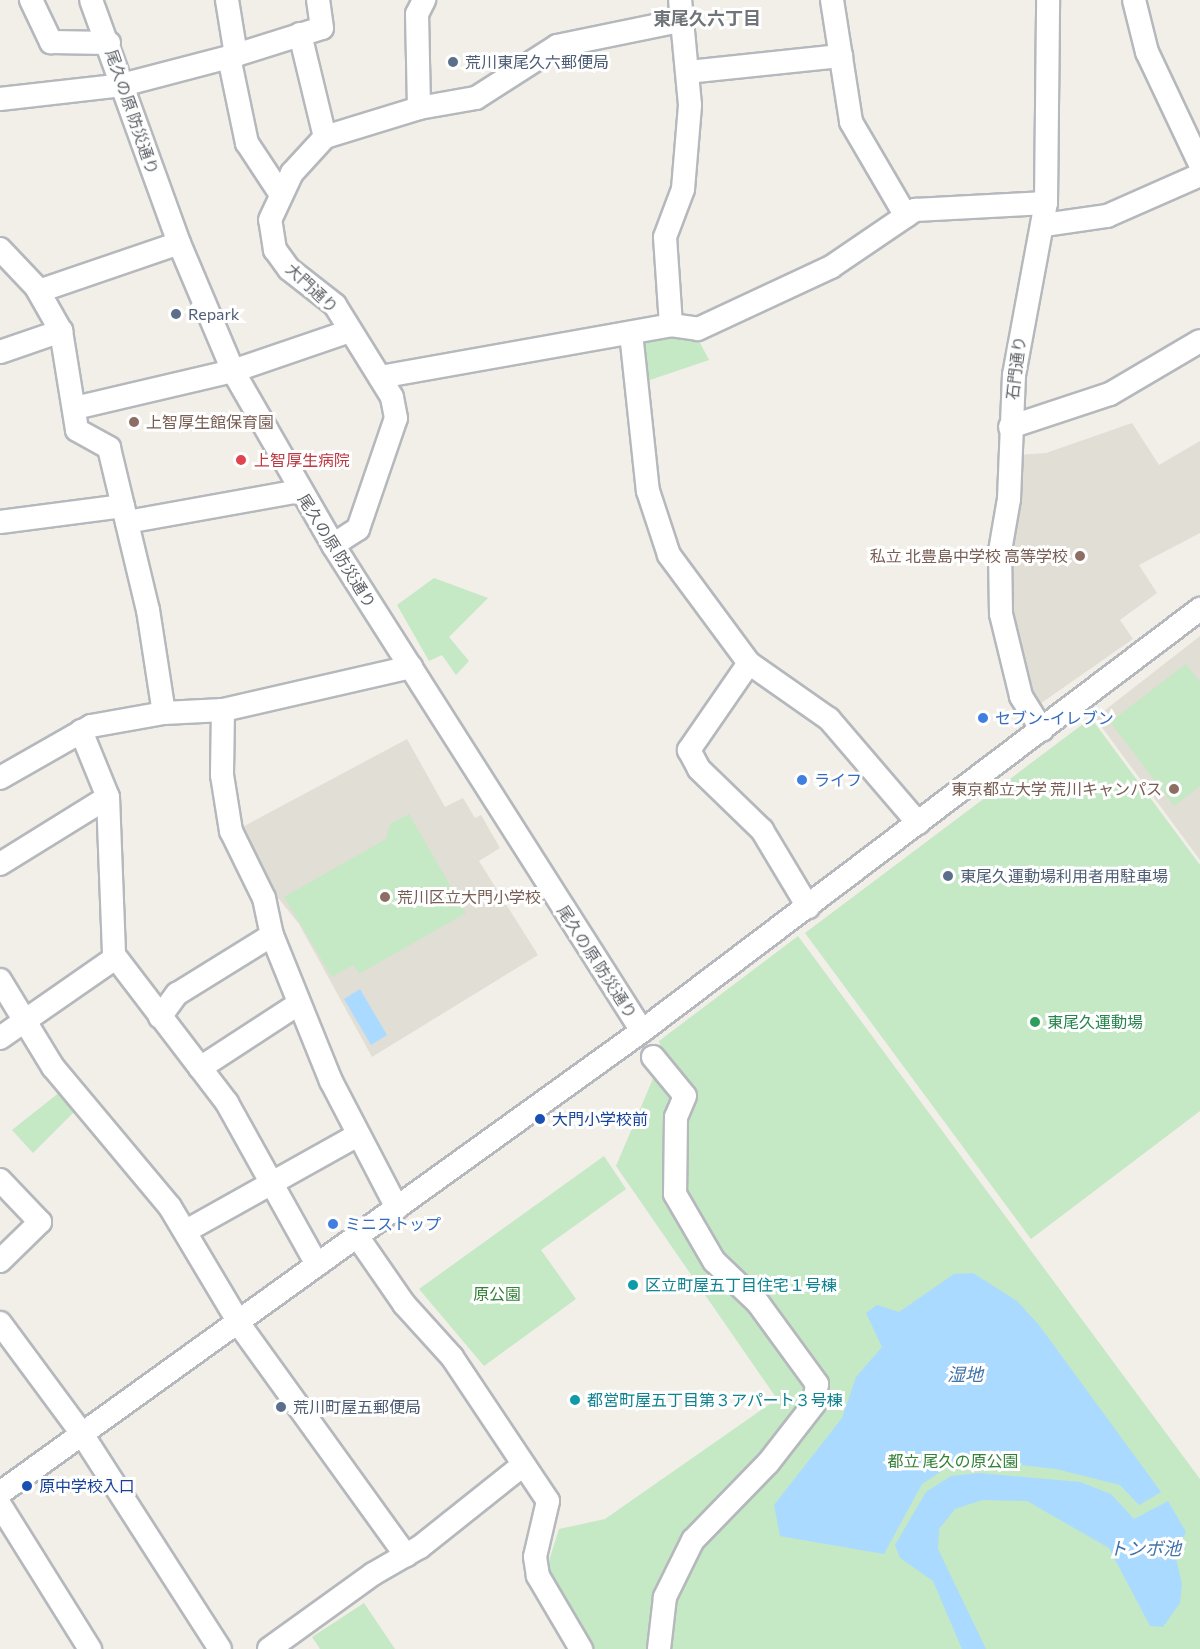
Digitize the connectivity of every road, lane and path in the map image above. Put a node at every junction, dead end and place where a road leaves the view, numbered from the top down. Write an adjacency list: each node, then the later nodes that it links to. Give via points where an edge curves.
1 (31, 0): 11 (street, via 51,42)
2 (92, 0): 11 (street, 尾久の原 防災通り)
3 (227, 0): 12 (street)
4 (318, 0): 10 (street, via 322,28)
5 (424, 0): 17 (street, via 417,14)
6 (832, 0): 13 (street)
7 (1048, 0): 22 (street, 石門通り)
8 (1134, 0): 19 (street, via 1147,52)
9 (679, 10): 14 (street); 17 (street, via 557,46 476,98)
10 (300, 34): 12 (street); 18 (street)
11 (109, 43): 15 (street, 尾久の原 防災通り)
12 (232, 56): 15 (street); 21 (street, via 247,143)
13 (841, 56): 14 (street); 23 (street, via 851,122)
14 (688, 72): 28 (street, via 683,189 665,237)
15 (122, 85): 16 (street); 25 (street, 尾久の原 防災通り)
16 (0, 99)
17 (419, 108): 18 (street)
18 (325, 136): 21 (street, 大門通り)
19 (1200, 164)
20 (1200, 175): 24 (street, via 1107,216)
21 (280, 193): 30 (street, 大門通り, via 270,220 275,250 289,269 335,305)
22 (1046, 203): 23 (street, via 915,210); 24 (street, 石門通り)
23 (906, 216): 28 (street, via 793,288 698,329)
24 (1044, 225): 37 (street, 石門通り, via 1021,329)
25 (179, 243): 27 (street); 34 (street, 尾久の原 防災通り)
26 (0, 249): 27 (street)
27 (39, 291): 29 (street)
28 (671, 325): 31 (street)
29 (61, 331): 33 (street); 36 (street)
30 (350, 331): 34 (street); 35 (street, 大門通り)
31 (631, 333): 35 (street); 43 (street, via 648,491 657,524 669,555 707,613)
32 (1200, 341): 37 (street, via 1110,394)
33 (0, 352)
34 (233, 371): 36 (street); 38 (street, 尾久の原 防災通り)
35 (381, 377): 41 (street, 大門通り, via 396,418 386,454 358,529)
36 (75, 408): 39 (street, via 77,430 109,448)
37 (1010, 427): 47 (street, 石門通り, via 1009,499 1000,551 1001,614 1021,696)
38 (300, 491): 39 (street); 41 (street, 尾久の原 防災通り)
39 (125, 514): 40 (street); 46 (street)
40 (0, 522)
41 (333, 545): 44 (street, 尾久の原 防災通り)
42 (1200, 609): 47 (street)
43 (749, 663): 51 (street, via 829,720); 53 (street, via 689,750 699,769 762,830)
44 (411, 667): 45 (street); 60 (street, 尾久の原 防災通り)
45 (223, 710): 46 (street); 54 (street, via 222,775 231,831 264,898)
46 (164, 713): 48 (street)
47 (1042, 730): 51 (street)
48 (81, 731): 49 (street); 50 (street)
49 (0, 778)
50 (108, 797): 52 (street); 55 (street)
51 (918, 824): 53 (street)
52 (0, 864)
53 (808, 907): 60 (street)
54 (272, 935): 57 (street); 58 (street, via 177,994)
55 (115, 958): 58 (street); 59 (street)
56 (0, 980): 59 (street)
57 (298, 1004): 63 (street); 64 (street)
58 (160, 1017): 63 (street)
59 (24, 1022): 61 (street); 68 (street, via 53,1067)
60 (642, 1031): 67 (street)
61 (0, 1038)
62 (653, 1057): 84 (street, via 685,1096 676,1117 675,1194 714,1261 758,1303 817,1384 814,1404 768,1463 693,1540 665,1598)
63 (200, 1068): 66 (street, via 227,1102)
64 (356, 1136): 66 (street); 67 (street)
65 (0, 1180): 70 (street, via 40,1222)
66 (271, 1181): 68 (street); 71 (street)
67 (397, 1208): 69 (street)
68 (186, 1231): 72 (street)
69 (357, 1236): 71 (street); 75 (street, via 404,1304 452,1357)
70 (0, 1261)
71 (317, 1265): 72 (street)
72 (238, 1322): 74 (street); 78 (street)
73 (0, 1323): 74 (street)
74 (82, 1434): 76 (street); 81 (street)
75 (523, 1466): 78 (street); 83 (street, via 548,1501 535,1557 538,1576)
76 (0, 1492)
77 (0, 1505): 80 (street)
78 (406, 1556): 79 (street)
79 (297, 1641): 82 (street)
80 (90, 1649)
81 (220, 1649)
82 (269, 1649)
83 (581, 1649)
84 (659, 1649)

